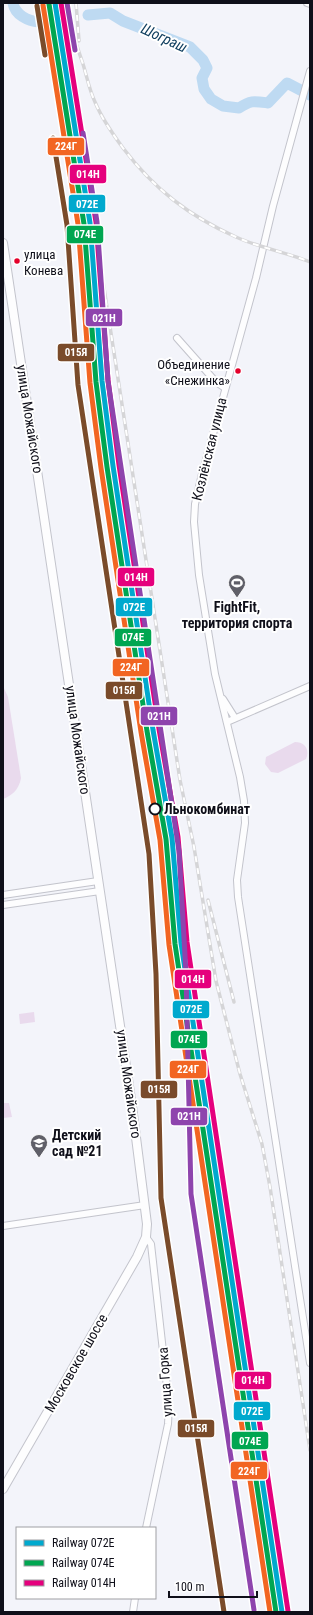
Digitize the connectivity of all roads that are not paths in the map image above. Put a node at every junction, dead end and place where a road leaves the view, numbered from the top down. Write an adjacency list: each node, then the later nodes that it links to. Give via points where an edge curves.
1 (310, 71): 4 (street, Козлёнская улица)
2 (3, 243): 9 (main road, улица Можайского)
3 (177, 338): 4 (street, via 216,382)
4 (225, 388): 6 (street, Козлёнская улица, via 195,504 194,522 199,575)
5 (310, 686): 7 (street)
6 (219, 693): 7 (street, Козлёнская улица); 8 (street, Козлёнская улица)
7 (235, 718): 8 (street)
8 (227, 722): 16 (street, Козлёнская улица, via 244,801 245,823 237,880 238,897)
9 (98, 881): 10 (main road, улица Можайского); 11 (street)
10 (100, 891): 12 (street); 13 (main road, улица Можайского)
11 (3, 895)
12 (3, 905)
13 (145, 1205): 14 (street); 15 (main road, улица Можайского)
14 (3, 1226)
15 (146, 1236): 17 (main road, Московское шоссе, via 137,1258); 18 (street, улица Горка, via 151,1244 169,1405 168,1424)
16 (310, 1363)
17 (3, 1489)
18 (146, 1527)
19 (135, 1599): 20 (street)
20 (133, 1612)

